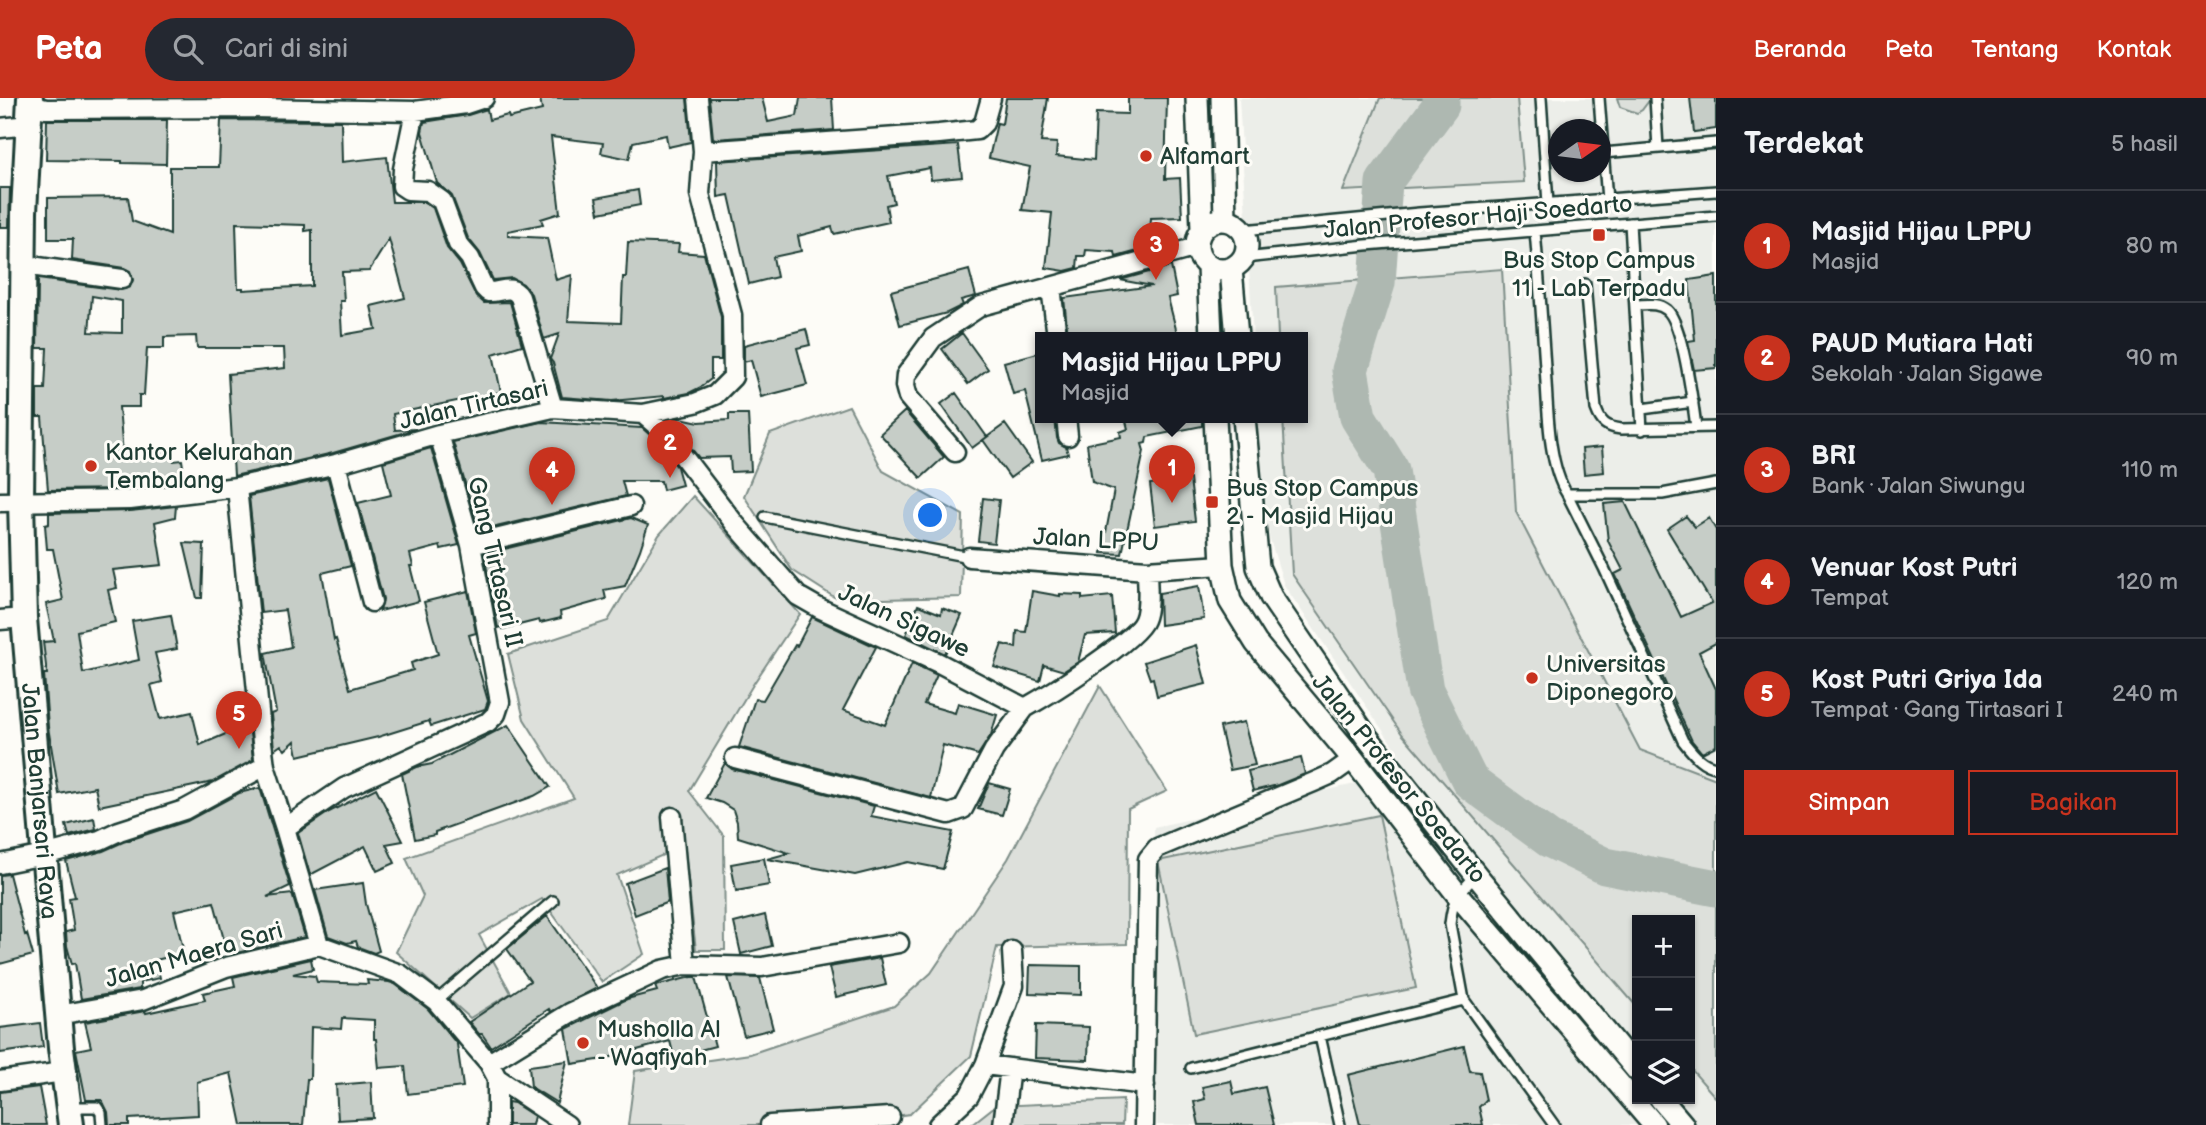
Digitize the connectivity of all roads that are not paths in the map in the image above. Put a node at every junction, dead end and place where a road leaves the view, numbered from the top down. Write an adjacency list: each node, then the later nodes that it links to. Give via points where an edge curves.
1 (484, 98): 12 (street)
2 (698, 98): 17 (street, Jalan Tirtasari)
3 (991, 98): 17 (street, via 984,123 977,130)
4 (1197, 98): 27 (street)
5 (1222, 98): 25 (street)
6 (1541, 98): 22 (lane)
7 (1598, 98): 13 (lane)
8 (1655, 98): 16 (lane)
9 (252, 103): 10 (street); 12 (street)
10 (182, 104): 11 (street)
11 (30, 109): 14 (street); 29 (main road, Jalan Banjarsari Raya)
12 (415, 111): 39 (street, via 402,186 428,191 442,201 458,244 488,292 516,291)
13 (1600, 119)
14 (0, 128)
15 (1716, 143): 16 (lane)
16 (1658, 148): 18 (lane)
17 (703, 151): 41 (street, Jalan Tirtasari, via 700,194 732,315 733,377 715,395)
18 (1611, 152)
19 (1605, 182): 21 (lane)
20 (1716, 191): 21 (lane, Jalan Profesor Haji Soedarto)
21 (1606, 200): 22 (lane, Jalan Profesor Haji Soedarto)
22 (1548, 204): 25 (lane, Jalan Profesor Haji Soedarto)
23 (1716, 216): 24 (lane, Jalan Profesor Haji Soedarto)
24 (1630, 223): 26 (lane, Jalan Profesor Haji Soedarto); 34 (lane)
25 (1234, 225): 27 (street, via 1214,220); 28 (street, via 1248,244)
26 (1535, 231): 28 (lane, Jalan Profesor Haji Soedarto, via 1366,245); 54 (lane, via 1553,455)
27 (1200, 238): 30 (street); 33 (street)
28 (1238, 264): 30 (street, via 1219,270); 37 (street)
29 (24, 265): 31 (street); 55 (main road, Jalan Banjarsari Raya)
30 (1208, 266): 36 (street)
31 (122, 279)
32 (1585, 284): 47 (lane, via 1600,420 1607,427)
33 (1051, 287): 35 (street); 50 (street, via 981,306 933,338 906,375 908,397)
34 (1635, 305): 38 (lane, via 1657,304 1676,324); 40 (lane)
35 (1056, 332)
36 (1211, 332)
37 (1237, 332)
38 (1693, 402): 40 (lane); 45 (lane)
39 (553, 408): 41 (street, Jalan Tirtasari); 48 (street, Jalan Tirtasari)
40 (1642, 409): 47 (lane)
41 (643, 414): 65 (street, Jalan Sigawe, via 666,434 734,524 798,596)
42 (1067, 423): 49 (street)
43 (1215, 423): 60 (street, Jalan Profesor Soedarto)
44 (1245, 423): 61 (street, Jalan Profesor Soedarto)
45 (1696, 427): 46 (lane); 47 (lane)
46 (1716, 427)
47 (1642, 430)
48 (439, 434): 51 (street, Jalan Tirtasari); 58 (street, Gang Tirtasari II)
49 (1068, 436)
50 (955, 452)
51 (336, 464): 53 (street, Jalan Tirtasari); 63 (street)
52 (1716, 484): 54 (lane, via 1662,494)
53 (237, 487): 55 (street, Jalan Tirtasari, via 130,500); 68 (street)
54 (1567, 494): 69 (lane, via 1683,741 1697,758)
55 (10, 501): 64 (main road, Jalan Banjarsari Raya)
56 (631, 506): 58 (street)
57 (765, 517): 59 (lane)
58 (471, 545): 71 (street, Gang Tirtasari II, via 500,702 496,714 488,722 344,788)
59 (969, 557): 62 (street, Jalan LPPU)
60 (1222, 565): 61 (street); 62 (street, Jalan LPPU); 67 (street, Jalan Profesor Soedarto, via 1230,601 1256,643)
61 (1258, 567): 74 (street, Jalan Profesor Soedarto, via 1271,597 1366,736)
62 (1147, 570): 65 (street, via 1146,616 1139,629)
63 (372, 602)
64 (12, 619): 72 (main road, Jalan Banjarsari Raya)
65 (1026, 708): 66 (street, via 994,750 963,809 956,813)
66 (735, 758)
67 (1353, 758): 75 (street, Jalan Profesor Soedarto); 92 (street, via 1332,774 1157,848 1148,859)
68 (265, 766): 71 (street); 72 (street, via 184,810)
69 (1716, 766)
70 (672, 817): 80 (street)
71 (285, 828): 78 (street)
72 (44, 855): 73 (street); 83 (main road, Jalan Banjarsari Raya)
73 (0, 864)
74 (1477, 876): 75 (lane); 85 (street, Jalan Profesor Soedarto)
75 (1457, 894): 81 (lane, via 1450,924); 105 (street, Jalan Profesor Soedarto)
76 (553, 901): 82 (lane)
77 (899, 943): 80 (street, via 762,967)
78 (319, 945): 82 (street, Jalan Maera Sari, via 400,974); 83 (street, Jalan Maera Sari, via 226,967 143,1000)
79 (1012, 951): 86 (street, via 1014,986)
80 (685, 965): 89 (street, via 662,970 570,1013)
81 (1464, 1000): 84 (lane); 104 (lane)
82 (436, 1001): 89 (street, Jalan Maera Sari)
83 (58, 1015): 90 (main road, Jalan Banjarsari Raya)
84 (1320, 1036): 88 (lane); 103 (lane)
85 (1632, 1064)
86 (985, 1065): 87 (street); 100 (street, via 969,1096)
87 (1010, 1068): 92 (street); 101 (street)
88 (1191, 1069)
89 (493, 1070): 97 (street); 98 (street, Jalan Maera Sari)
90 (63, 1072): 91 (street); 95 (main road, Jalan Banjarsari Raya)
91 (0, 1082)
92 (1145, 1085): 102 (street)
93 (1665, 1104): 106 (street)
94 (890, 1118): 99 (street)
95 (70, 1119): 96 (lane, via 81,1107 97,1107)
96 (102, 1125)
97 (497, 1125)
98 (567, 1125)
99 (771, 1125)
100 (937, 1125)
101 (1003, 1125)
102 (1144, 1125)
103 (1340, 1125)
104 (1554, 1125)
105 (1654, 1125)
106 (1683, 1125)

